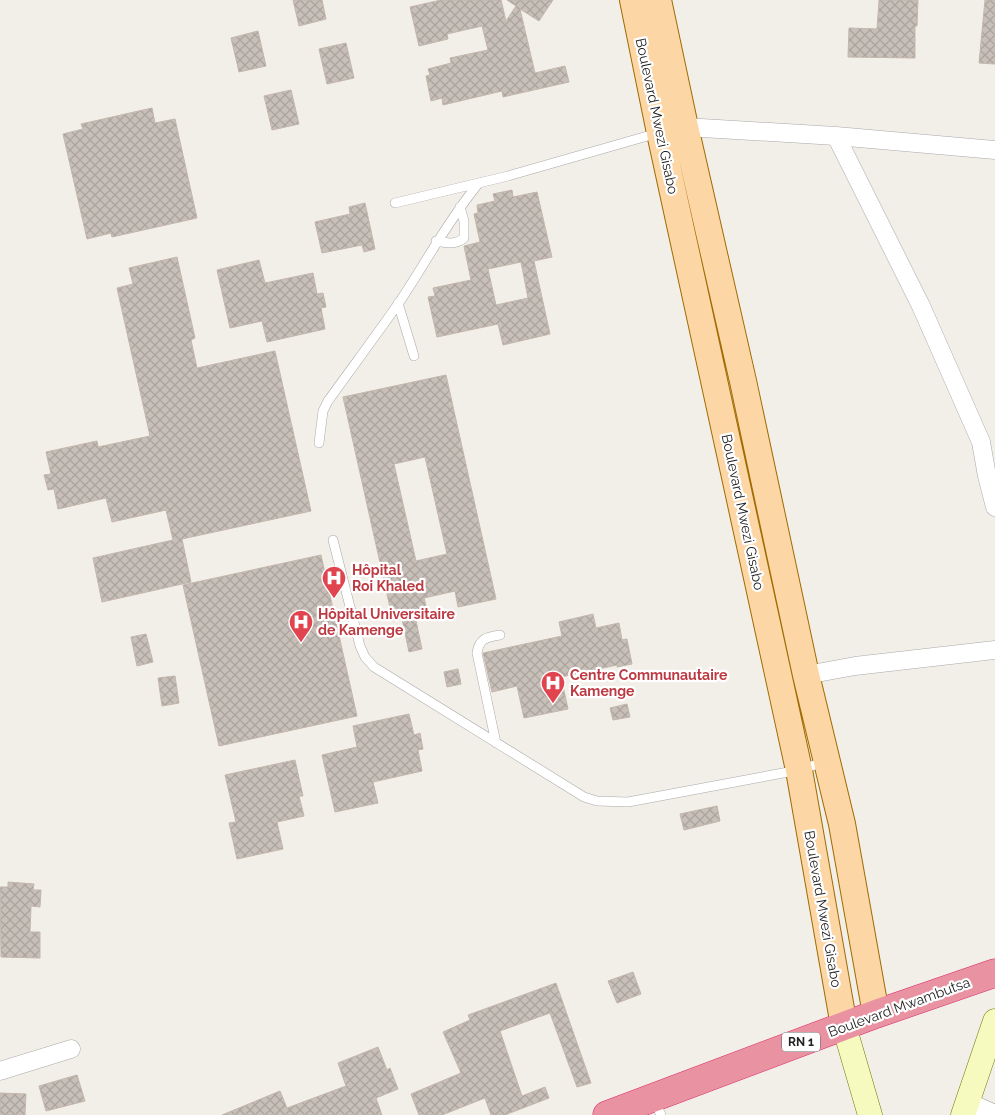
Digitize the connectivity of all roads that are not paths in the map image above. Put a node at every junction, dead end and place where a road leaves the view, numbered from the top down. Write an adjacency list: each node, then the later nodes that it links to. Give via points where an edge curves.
1 (633, 0): 3 (main road, Boulevard Mwezi Gisabo)
2 (658, 0): 3 (main road, Boulevard Mwezi Gisabo)
3 (672, 130): 4 (street); 6 (lane); 12 (main road, Boulevard Mwezi Gisabo); 13 (main road, Boulevard Mwezi Gisabo)
4 (836, 136): 5 (street); 14 (street)
5 (995, 150)
6 (478, 184): 7 (lane); 8 (lane)
7 (395, 202)
8 (460, 207): 9 (lane); 9 (lane, via 464,238 454,243)
9 (436, 242): 10 (lane)
10 (398, 303): 11 (lane); 15 (lane, via 328,401 323,411)
11 (414, 356)
12 (743, 381): 13 (main road); 20 (main road, Boulevard Mwezi Gisabo)
13 (716, 388): 23 (main road, Boulevard Mwezi Gisabo)
14 (988, 438): 16 (street, via 987,476)
15 (319, 443)
16 (995, 507)
17 (333, 540): 21 (lane, via 360,646 374,667)
18 (500, 635): 21 (lane, via 484,638 478,644 477,653)
19 (995, 650): 20 (street)
20 (806, 674): 22 (main road, Boulevard Mwezi Gisabo)
21 (496, 743): 23 (lane, via 584,797 611,802 628,802)
22 (827, 761): 23 (lane); 25 (main road, Boulevard Mwezi Gisabo, via 842,824)
23 (799, 770): 27 (main road, Boulevard Mwezi Gisabo)
24 (995, 972): 25 (highway, Boulevard Mwambutsa / RN 1)
25 (876, 1014): 27 (highway, Boulevard Mwambutsa / RN 1)
26 (995, 1020): 31 (street)
27 (844, 1026): 30 (highway, Boulevard Mwambutsa / RN 1); 34 (street)
28 (71, 1048): 29 (street)
29 (0, 1071)
30 (657, 1106): 32 (highway, Boulevard Mwambutsa / RN 1)
31 (966, 1109): 33 (street)
32 (616, 1113)
33 (995, 1114)
34 (870, 1115)

